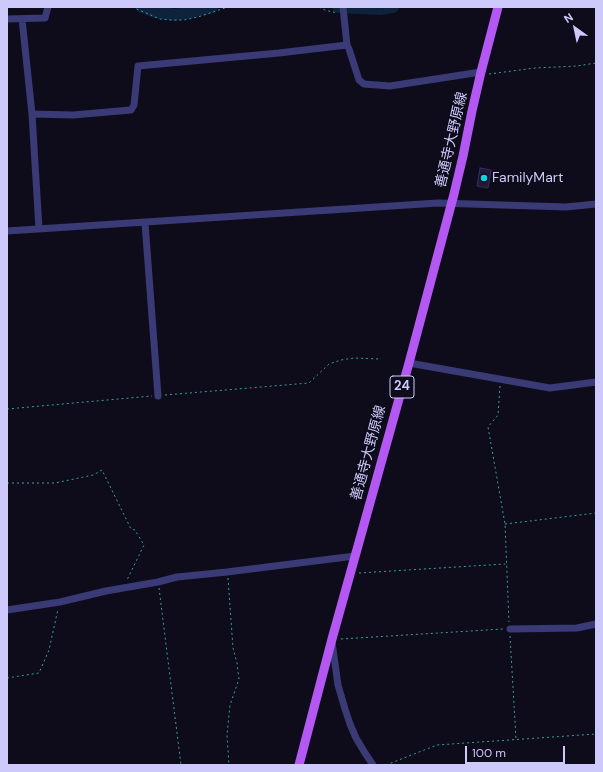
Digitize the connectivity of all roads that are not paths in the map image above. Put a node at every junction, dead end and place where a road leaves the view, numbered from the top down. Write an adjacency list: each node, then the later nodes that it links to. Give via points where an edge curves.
1 (48, 7): 5 (street, via 45,18)
2 (498, 7): 7 (main road, 善通寺大野原線 / 24)
3 (344, 11): 6 (street)
4 (7, 19): 5 (street)
5 (22, 19): 8 (street)
6 (347, 45): 7 (street, via 359,80 364,84 390,86); 8 (street, via 138,66 134,105 131,110 73,115)
7 (481, 72): 9 (main road, 善通寺大野原線 / 24)
8 (32, 114): 12 (street)
9 (452, 203): 10 (street, via 566,207); 11 (street); 14 (main road, 善通寺大野原線 / 24)
10 (596, 204)
11 (145, 223): 12 (street); 16 (street)
12 (39, 229): 13 (street)
13 (7, 231)
14 (409, 363): 15 (street, via 550,388); 17 (main road, 善通寺大野原線 / 24)
15 (596, 382)
16 (158, 396)
17 (355, 556): 18 (street, via 177,577 60,602); 21 (main road, 善通寺大野原線 / 24)
18 (7, 610)
19 (596, 624): 20 (street, via 577,628)
20 (510, 629)
21 (332, 639): 22 (main road, 善通寺大野原線 / 24); 23 (street, via 338,685 345,709 356,738)
22 (299, 765)
23 (373, 765)

